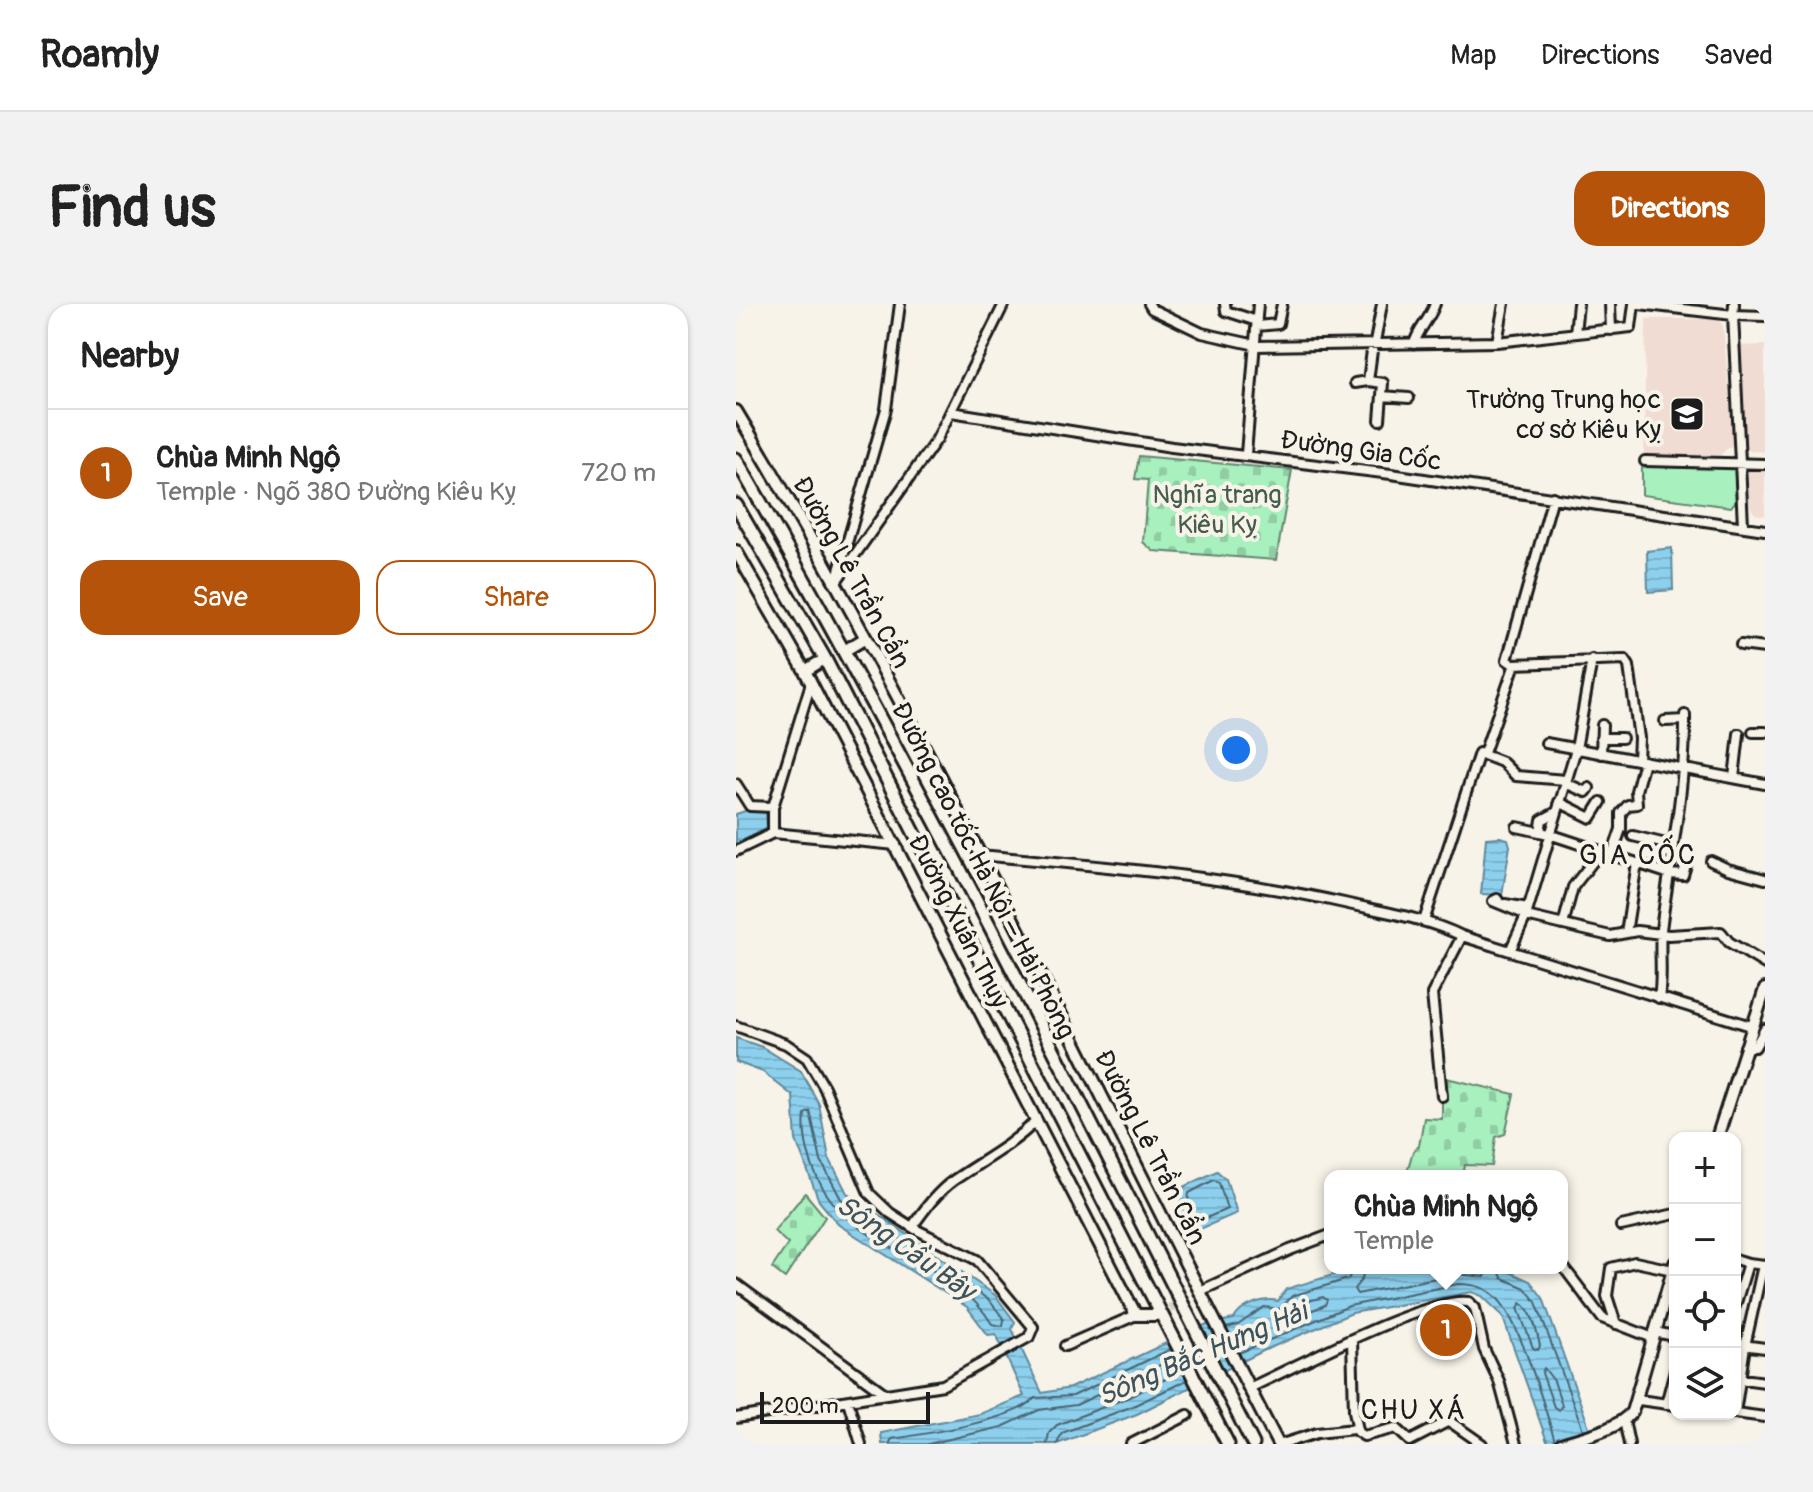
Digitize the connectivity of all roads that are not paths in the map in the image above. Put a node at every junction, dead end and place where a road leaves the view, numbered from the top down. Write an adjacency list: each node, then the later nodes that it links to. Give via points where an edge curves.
1 (900, 304): 40 (street, via 886,409)
2 (1004, 304): 28 (street)
3 (1149, 304): 22 (street, via 1202,333)
4 (1225, 304): 16 (street, via 1226,311)
5 (1258, 304): 16 (street)
6 (1282, 304): 16 (street, via 1278,324)
7 (1382, 304): 19 (street)
8 (1435, 304): 21 (street)
9 (1504, 304): 20 (street)
10 (1578, 304): 18 (street)
11 (1610, 304): 17 (street)
12 (1637, 304): 14 (street); 17 (street, via 1631,327)
13 (1734, 304): 14 (street)
14 (1733, 315): 15 (street); 32 (street)
15 (1765, 316)
16 (1257, 324): 22 (street)
17 (1611, 330): 18 (street)
18 (1575, 333): 20 (street)
19 (1374, 342): 21 (street); 22 (street); 23 (street)
20 (1497, 342): 21 (street)
21 (1414, 344)
22 (1256, 345): 30 (street)
23 (1368, 381): 24 (street); 25 (street, via 1383,383)
24 (1355, 383)
25 (1382, 396): 26 (street); 29 (street)
26 (1409, 398)
27 (736, 411): 43 (main road, Đường Lê Trần Cẩn)
28 (951, 412): 30 (street, Đường Gia Cốc); 42 (street)
29 (1380, 420)
30 (1246, 454): 35 (street, Đường Gia Cốc)
31 (736, 459): 122 (highway, Đường cao tốc Hà Nội – Hải Phòng, via 843,646)
32 (1740, 460): 33 (street); 34 (street); 38 (street)
33 (1645, 461)
34 (1765, 464)
35 (1553, 497): 38 (street, Đường Gia Cốc); 50 (street, via 1507,653 1507,660)
36 (736, 505): 99 (highway, Đường cao tốc Hà Nội – Hải Phòng, via 824,657)
37 (736, 516): 99 (highway, via 821,659)
38 (1743, 525): 39 (street, Đường Gia Cốc)
39 (1765, 530)
40 (847, 544): 42 (street); 43 (street)
41 (736, 551): 51 (main road, Đường Xuân Thụy)
42 (858, 551): 43 (street)
43 (835, 583): 44 (main road, Đường Lê Trần Cẩn)
44 (864, 639): 46 (main road); 83 (main road, Đường Lê Trần Cẩn)
45 (1741, 645): 47 (street)
46 (849, 648)
47 (1765, 648)
48 (1592, 660): 50 (street); 61 (street); 64 (street, via 1621,659 1629,666)
49 (818, 663): 51 (main road)
50 (1515, 664): 62 (street)
51 (805, 671): 52 (main road, Đường Xuân Thụy)
52 (811, 683): 73 (street); 78 (main road, Đường Xuân Thụy)
53 (1665, 721): 65 (street, via 1685,718)
54 (1602, 725): 58 (street)
55 (1753, 732): 56 (street)
56 (1765, 732)
57 (1739, 734): 66 (street)
58 (1601, 738): 59 (street); 63 (street)
59 (1622, 738)
60 (1546, 743): 61 (street)
61 (1576, 749): 63 (street); 67 (street)
62 (1484, 753): 67 (street, via 1516,776); 92 (street, via 1477,756)
63 (1601, 754): 64 (street)
64 (1641, 761): 65 (street); 84 (street, via 1637,804 1621,813)
65 (1685, 769): 66 (street); 79 (street)
66 (1734, 778): 69 (street)
67 (1566, 782): 70 (street, via 1586,792); 71 (street)
68 (736, 784): 73 (street, via 750,806)
69 (1765, 784)
70 (1589, 788)
71 (1559, 802): 72 (street, via 1591,818); 76 (street, via 1555,813 1542,820)
72 (1601, 802)
73 (773, 807): 75 (street)
74 (1517, 827): 76 (street)
75 (773, 833): 78 (street); 80 (street)
76 (1545, 833): 81 (street); 91 (street)
77 (1633, 836): 79 (street)
78 (896, 845): 107 (main road, Đường Xuân Thụy)
79 (1674, 849): 82 (street); 88 (street)
80 (736, 851)
81 (1601, 851): 84 (street); 93 (street, via 1573,887)
82 (1659, 852)
83 (979, 855): 92 (street, via 1223,879); 121 (main road, Đường Lê Trần Cẩn)
84 (1612, 855): 87 (street)
85 (1689, 855): 88 (street, via 1683,875)
86 (1711, 861): 89 (street)
87 (1637, 863): 88 (street); 94 (street)
88 (1670, 874): 95 (street)
89 (1765, 879)
90 (1482, 898): 91 (street)
91 (1527, 913): 93 (street); 97 (street)
92 (1424, 921): 96 (street)
93 (1563, 925): 94 (street, via 1610,936)
94 (1626, 933): 95 (street)
95 (1661, 934): 98 (street, via 1721,932); 101 (street)
96 (1462, 936): 97 (street); 106 (street, via 1432,994)
97 (1510, 951): 101 (street)
98 (1765, 964)
99 (996, 987): 126 (highway, Đường cao tốc Hà Nội – Hải Phòng)
100 (1765, 989): 103 (main road)
101 (1659, 998): 103 (street)
102 (736, 1026): 111 (street, via 797,1051 816,1070 869,1193)
103 (1751, 1026): 105 (main road)
104 (1765, 1029): 105 (street, via 1755,1047)
105 (1745, 1047): 108 (main road)
106 (1442, 1096)
107 (1036, 1121): 111 (street, via 998,1155 953,1181); 125 (main road, Đường Xuân Thụy)
108 (1719, 1132)
109 (1669, 1215): 110 (street)
110 (1621, 1226)
111 (912, 1227): 138 (street, via 984,1267 1030,1321 1033,1333 943,1385)
112 (1324, 1238): 121 (street)
113 (1741, 1261): 114 (street)
114 (1748, 1263): 115 (street); 120 (street)
115 (1764, 1265): 123 (street)
116 (1669, 1266): 127 (street, via 1635,1262 1611,1268 1607,1296)
117 (1568, 1273): 127 (street, via 1597,1313)
118 (1671, 1276): 128 (main road)
119 (736, 1284): 138 (street)
120 (1741, 1286)
121 (1200, 1291): 122 (main road); 137 (main road, Đường Lê Trần Cẩn)
122 (1184, 1304): 152 (highway, Đường cao tốc Hà Nội – Hải Phòng)
123 (1754, 1304): 124 (street); 131 (street)
124 (1765, 1306)
125 (1136, 1315): 126 (main road); 133 (street)
126 (1160, 1316): 151 (highway, Đường cao tốc Hà Nội – Hải Phòng)
127 (1616, 1324): 128 (street)
128 (1654, 1335): 129 (street); 139 (main road)
129 (1669, 1336)
130 (1352, 1339): 137 (street); 147 (street, via 1354,1411); 155 (street, via 1442,1304 1473,1304)
131 (1741, 1342)
132 (1741, 1345): 134 (street)
133 (1065, 1346)
134 (1765, 1348)
135 (1741, 1378): 136 (street)
136 (1765, 1382)
137 (1247, 1384): 153 (main road, Đường Lê Trần Cẩn)
138 (884, 1393): 140 (street)
139 (1639, 1400): 141 (street); 146 (main road)
140 (848, 1401): 145 (street); 149 (street)
141 (1669, 1404)
142 (1741, 1414): 144 (street)
143 (1188, 1415): 150 (street)
144 (1765, 1417)
145 (736, 1418)
146 (1624, 1420): 156 (main road); 157 (street)
147 (1361, 1437): 148 (street, via 1396,1428); 153 (street, via 1322,1432)
148 (1410, 1442): 154 (street, via 1449,1421)
149 (861, 1444)
150 (1131, 1444)
151 (1228, 1444)
152 (1253, 1444)
153 (1280, 1444)
154 (1482, 1444)
155 (1516, 1444)
156 (1561, 1444)
157 (1629, 1444)

